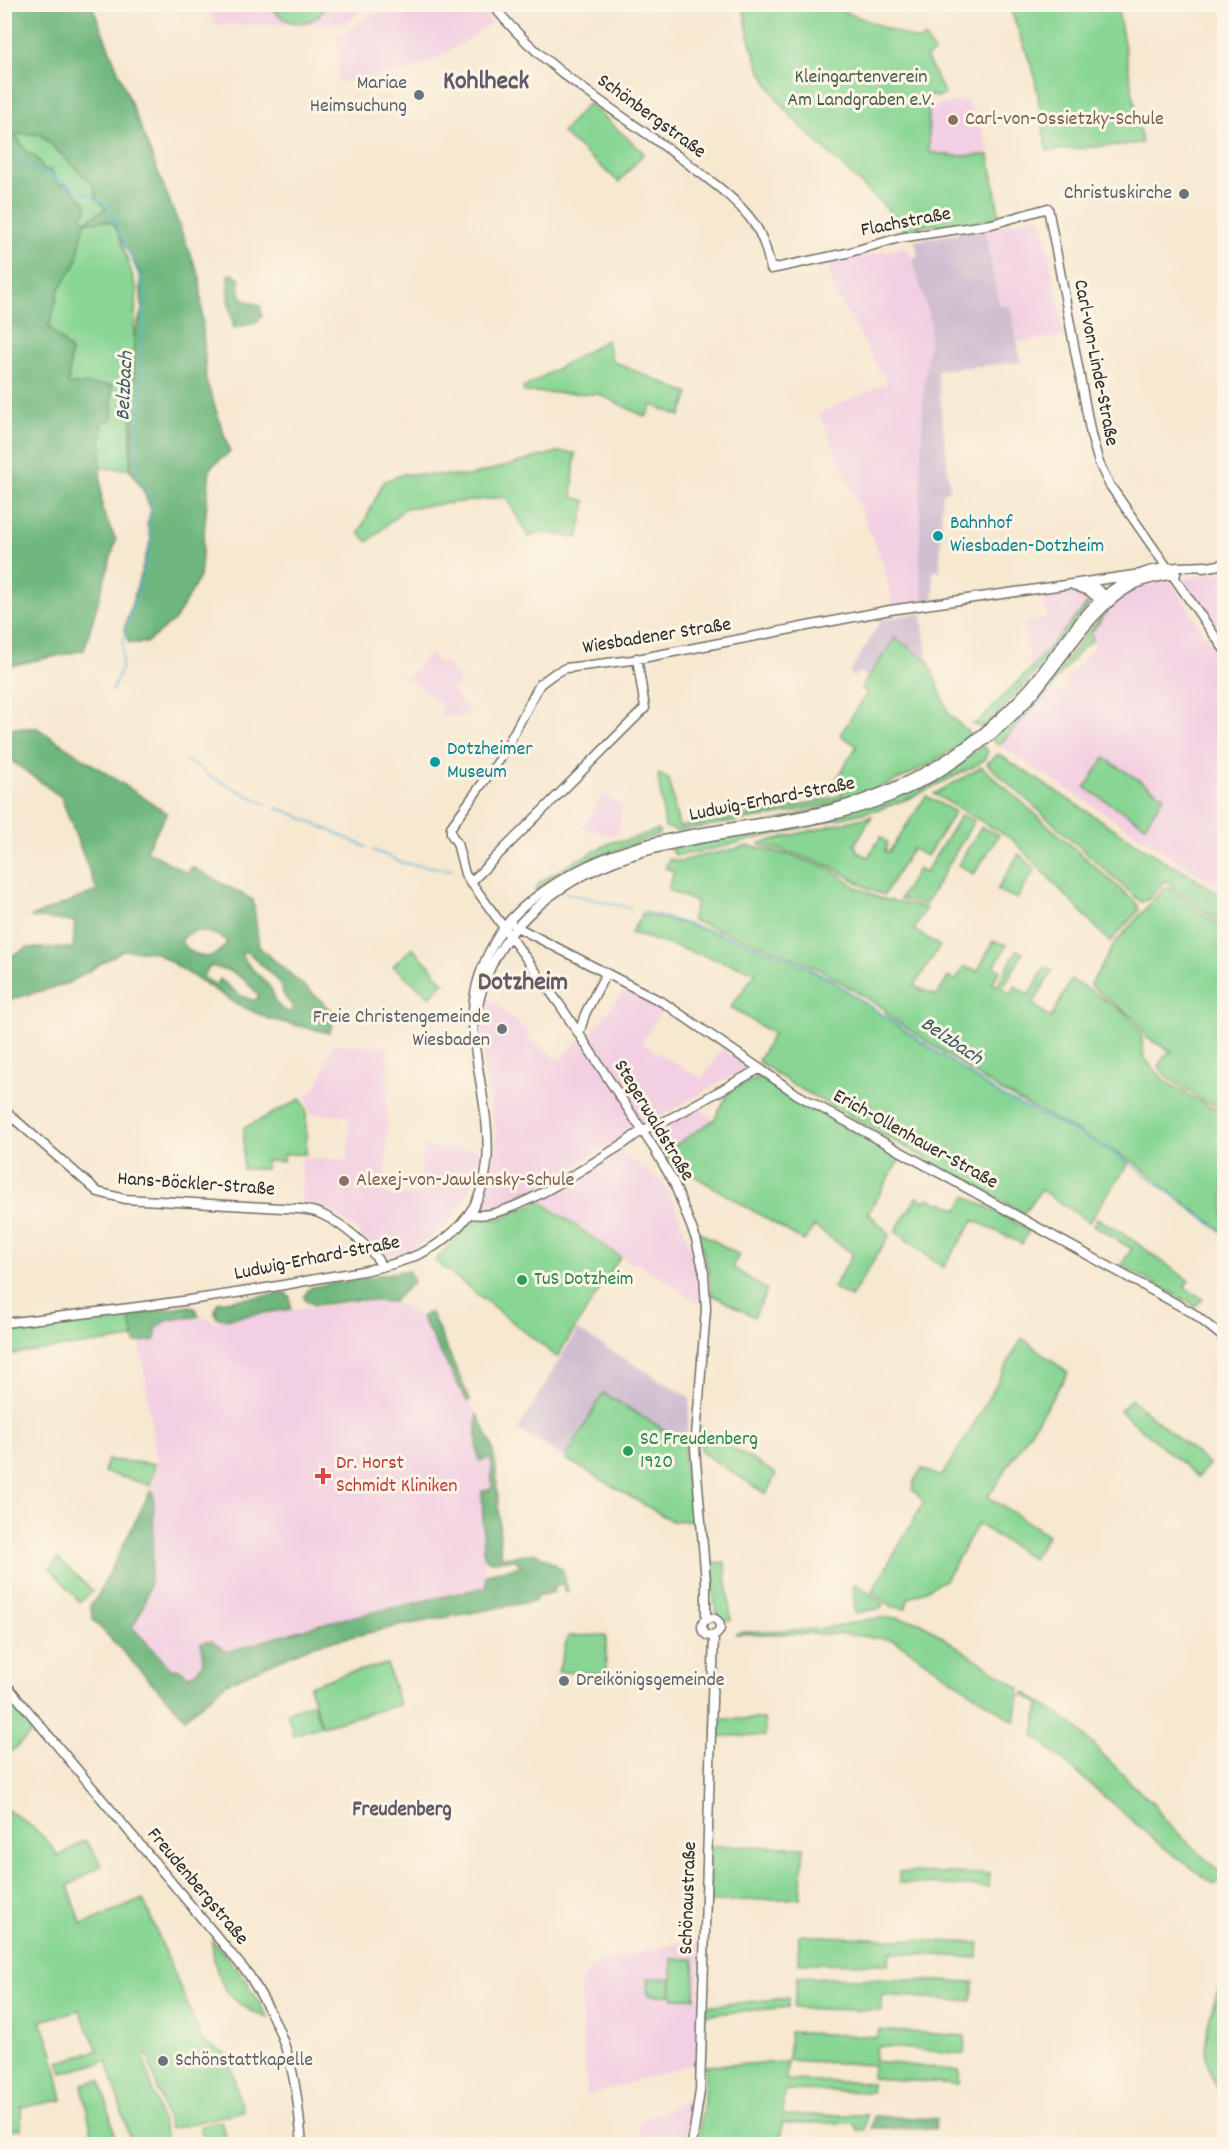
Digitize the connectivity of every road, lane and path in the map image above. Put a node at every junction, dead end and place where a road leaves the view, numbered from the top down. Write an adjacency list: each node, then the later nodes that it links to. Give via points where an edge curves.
1 (492, 4): 3 (street, Schönbergstraße, via 519,36 563,73 739,205 760,233)
2 (1048, 208): 3 (street, Flachstraße, via 999,222 898,238); 4 (street, Carl-von-Linde-Straße, via 1095,454 1109,484)
3 (771, 269)
4 (1157, 554): 6 (street, Carl-von-Linde-Straße); 7 (street)
5 (1224, 564): 6 (street)
6 (1171, 571): 7 (street, Ludwig-Erhard-Straße); 10 (street, Ludwig-Erhard-Straße); 11 (street, Carl-von-Linde-Straße)
7 (1145, 572): 8 (street, Wiesbadener Straße); 10 (street, Ludwig-Erhard-Straße, via 1127,580)
8 (1082, 582): 9 (street, Wiesbadener Straße); 10 (street, via 1094,587)
9 (1070, 584): 10 (street); 12 (street, Wiesbadener Straße, via 890,610)
10 (1104, 600): 14 (street, Ludwig-Erhard-Straße, via 1015,714 979,745 920,783 838,814)
11 (1224, 650)
12 (637, 658): 13 (street, Wiesbadener Straße, via 570,668 540,684 500,759); 15 (street, via 645,708)
13 (450, 831): 15 (street, Stegerwaldstraße)
14 (659, 843): 16 (street, Ludwig-Erhard-Straße, via 586,874 545,900); 17 (street, Ludwig-Erhard-Straße, via 612,854 561,879 525,905)
15 (470, 882): 17 (street, Stegerwaldstraße)
16 (523, 920): 17 (street, Ludwig-Erhard-Straße); 18 (street)
17 (509, 928): 18 (street, Erich-Ollenhauer-Straße); 23 (street, Stegerwaldstraße); 28 (street, Ludwig-Erhard-Straße, via 490,968 474,1030 489,1140 484,1179)
18 (529, 934): 19 (street, Erich-Ollenhauer-Straße)
19 (592, 966): 20 (street, Erich-Ollenhauer-Straße); 21 (street)
20 (606, 973): 21 (street); 25 (street, Erich-Ollenhauer-Straße, via 677,1010)
21 (599, 987): 22 (street)
22 (585, 1014): 23 (street); 24 (street)
23 (567, 1016): 24 (street, Stegerwaldstraße)
24 (579, 1034): 27 (street, Stegerwaldstraße)
25 (755, 1067): 27 (street); 31 (street, Erich-Ollenhauer-Straße, via 798,1095 1194,1313)
26 (4, 1110): 29 (street, Hans-Böckler-Straße, via 89,1185 107,1196 310,1211 328,1217 367,1249)
27 (644, 1133): 28 (street, via 529,1200 505,1209); 32 (street, Stegerwaldstraße, via 674,1183 704,1272 706,1309 695,1449)
28 (471, 1210): 29 (street, Ludwig-Erhard-Straße, via 451,1233 427,1251)
29 (377, 1267): 30 (street, Ludwig-Erhard-Straße, via 166,1303)
30 (4, 1323)
31 (1224, 1338)
32 (709, 1620): 33 (street, Stegerwaldstraße, via 702,1628); 33 (street, Stegerwaldstraße, via 719,1625 719,1631)
33 (711, 1635): 36 (street, Schönaustraße, via 711,1766 699,2091)
34 (4, 1682): 35 (street, Freudenbergstraße, via 249,1975 271,2013 288,2055)
35 (302, 2145)
36 (692, 2145)

